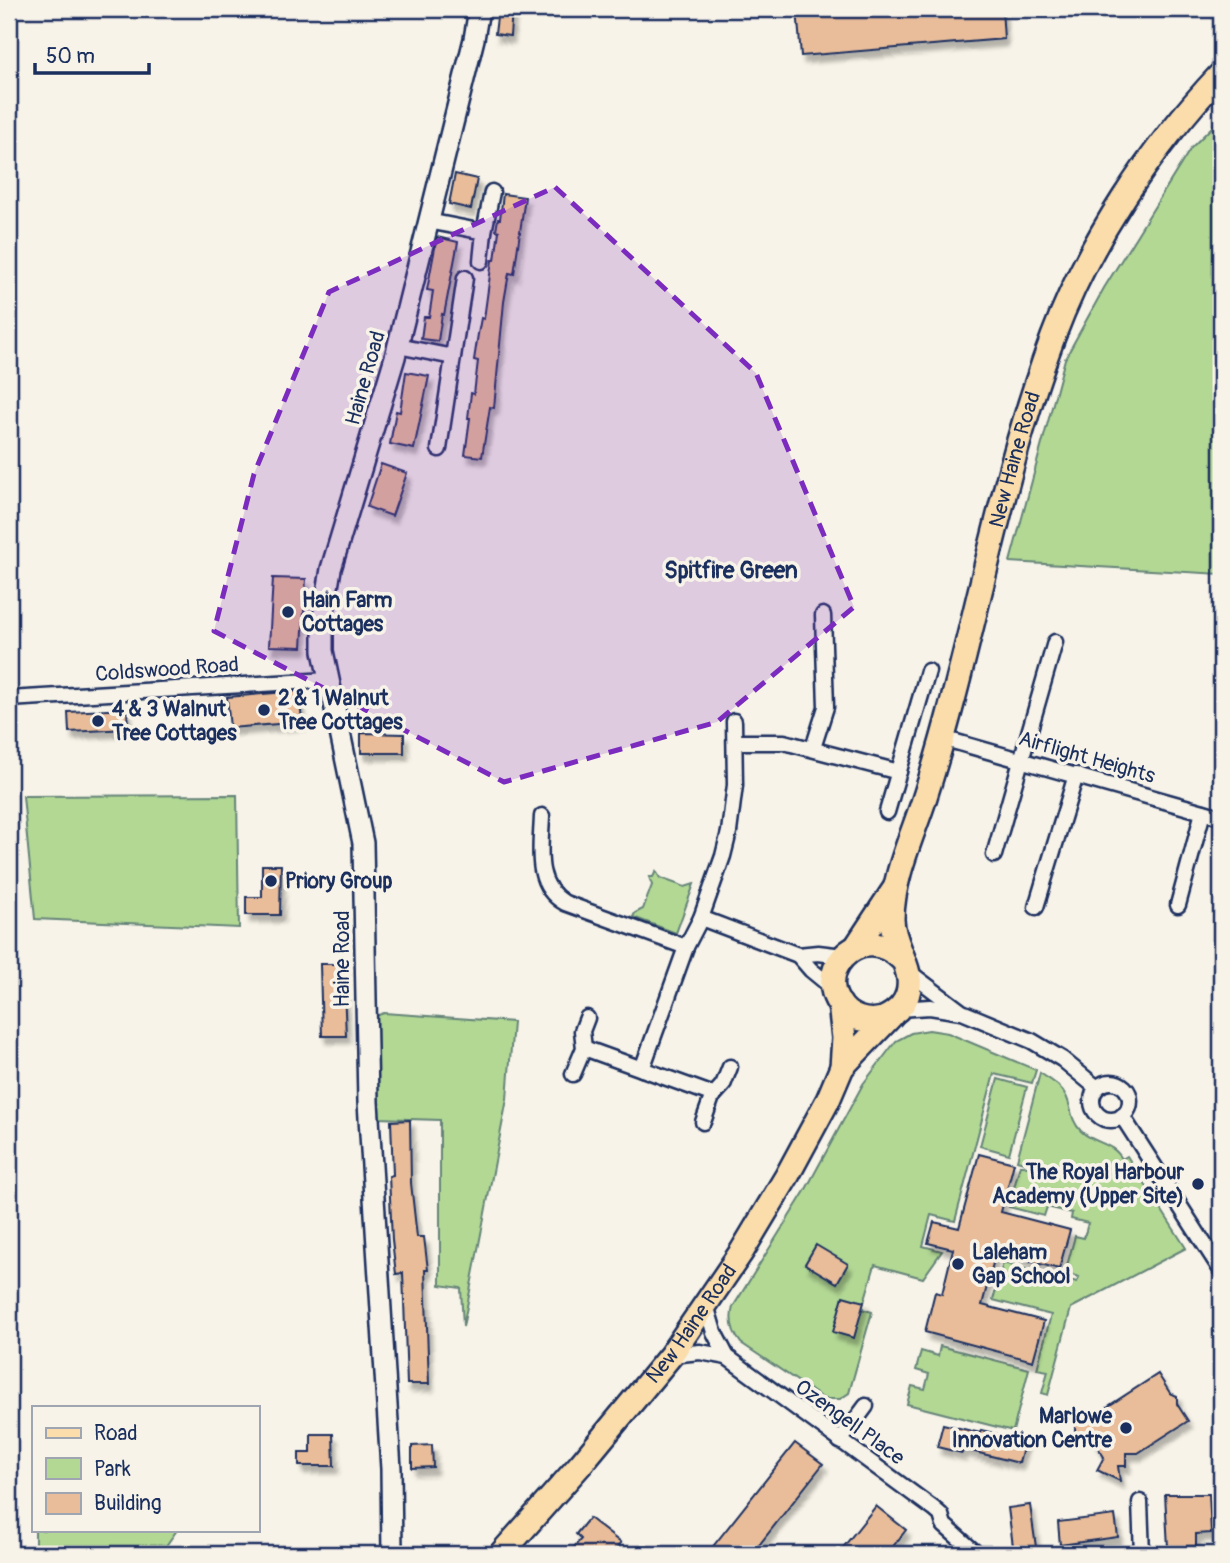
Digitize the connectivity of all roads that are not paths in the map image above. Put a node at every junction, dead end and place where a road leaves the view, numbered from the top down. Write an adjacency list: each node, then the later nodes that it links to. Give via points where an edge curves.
1 (479, 9): 4 (street, Haine Road)
2 (1221, 74): 17 (main road, New Haine Road, via 1180,120 1129,190 1059,321 1017,447)
3 (492, 192): 5 (street)
4 (428, 221): 5 (street); 8 (street, Haine Road)
5 (484, 232): 6 (street)
6 (481, 261)
7 (465, 278): 9 (street)
8 (398, 346): 9 (street); 14 (street, Haine Road, via 327,588 323,651)
9 (453, 357): 10 (street)
10 (439, 449)
11 (822, 615): 19 (street, via 826,708)
12 (1055, 642): 20 (street)
13 (928, 671): 21 (street)
14 (328, 680): 15 (street, Coldswood Road); 56 (street, Haine Road, via 363,843 368,1102 391,1469)
15 (9, 699)
16 (734, 721): 18 (street)
17 (942, 738): 20 (street, Airflight Heights); 28 (main road, New Haine Road)
18 (735, 741): 19 (street); 31 (street, via 729,832)
19 (813, 748): 21 (street)
20 (1022, 759): 22 (street, Airflight Heights); 27 (street)
21 (899, 772): 23 (street)
22 (1076, 775): 24 (street, Airflight Heights); 30 (street)
23 (887, 812)
24 (1203, 812): 26 (street, Airflight Heights); 29 (street)
25 (542, 816): 32 (street, via 542,874 553,894 565,903)
26 (1221, 817)
27 (994, 855)
28 (896, 886): 33 (main road, New Haine Road); 35 (main road, New Haine Road, via 892,921)
29 (1178, 905)
30 (1035, 907)
31 (701, 918): 32 (street); 34 (street)
32 (686, 947): 43 (street)
33 (849, 951): 34 (street); 35 (main road, via 882,945); 36 (main road, New Haine Road, via 836,966)
34 (798, 955): 36 (street)
35 (906, 966): 37 (main road, New Haine Road, via 910,985 907,998); 38 (street)
36 (837, 996): 37 (main road, via 848,1013 870,1021); 42 (main road, New Haine Road, via 844,1038)
37 (896, 1011): 38 (street, via 930,1007); 42 (main road, New Haine Road)
38 (962, 1012): 45 (street, via 1031,1041)
39 (587, 1018): 40 (street, via 582,1031)
40 (584, 1048): 43 (street); 44 (street)
41 (730, 1067): 46 (street)
42 (842, 1067): 50 (main road, New Haine Road, via 787,1176)
43 (642, 1069): 46 (street)
44 (573, 1074)
45 (1097, 1088): 47 (street, via 1092,1100 1099,1116 1111,1120); 47 (street, via 1108,1082 1125,1088 1130,1100)
46 (714, 1095): 48 (street)
47 (1122, 1116): 49 (street)
48 (703, 1122)
49 (1221, 1270)
50 (706, 1306): 51 (main road, New Haine Road); 52 (street, Ozengell Place)
51 (671, 1355): 52 (street, Ozengell Place, via 701,1352); 57 (main road, New Haine Road)
52 (727, 1357): 54 (street, Ozengell Place)
53 (866, 1406): 54 (street)
54 (841, 1441): 58 (street, Ozengell Place, via 934,1509 944,1525)
55 (1140, 1502): 59 (street)
56 (392, 1554)
57 (501, 1554)
58 (977, 1554)
59 (1142, 1554)

